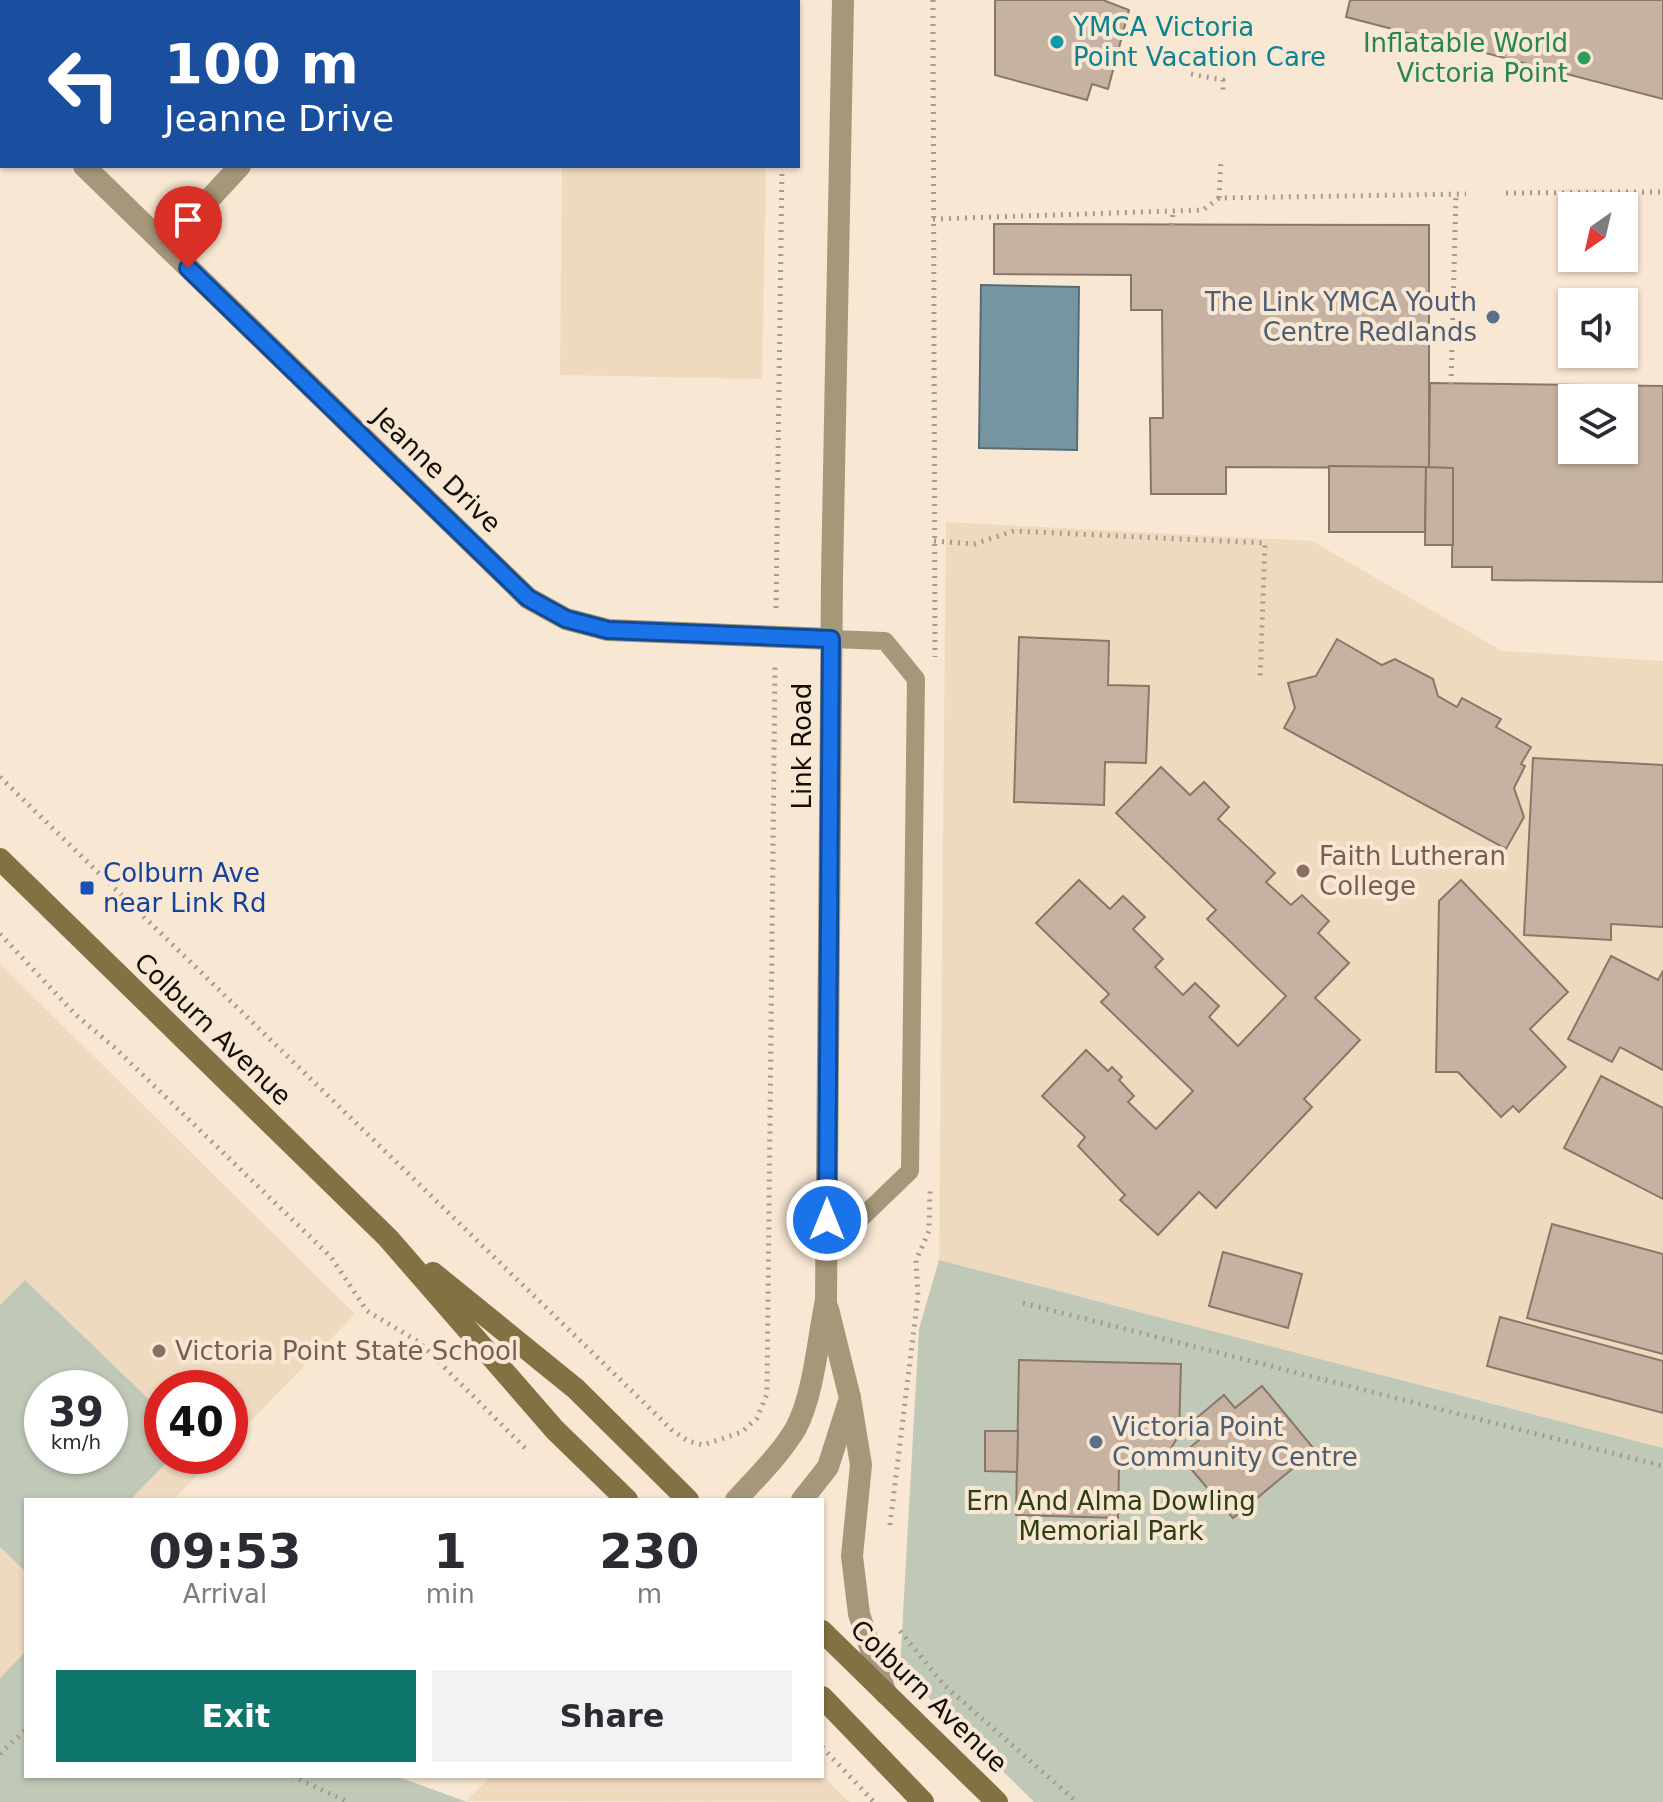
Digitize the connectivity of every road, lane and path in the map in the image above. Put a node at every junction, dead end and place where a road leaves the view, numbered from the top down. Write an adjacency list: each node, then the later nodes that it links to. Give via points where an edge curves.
1 (843, 0): 20 (street, Link Road)
2 (1191, 74): 3 (path, via 1223,80)
3 (1223, 91)
4 (1221, 159): 12 (path)
5 (86, 168): 16 (street, Jeanne Drive)
6 (238, 168): 16 (street)
7 (782, 168): 19 (path)
8 (1663, 192): 9 (path)
9 (1506, 193)
10 (1456, 194): 11 (path); 12 (path); 17 (path)
11 (1466, 194)
12 (1219, 198): 13 (path, via 1203,210)
13 (1173, 211): 14 (path); 15 (path)
14 (933, 219)
15 (1172, 225)
16 (166, 246): 19 (street, Jeanne Drive, via 528,598 566,619 608,630)
17 (1451, 384)
18 (934, 541): 21 (path, via 974,544 1014,531 1265,543)
19 (776, 638): 20 (street, Jeanne Drive); 22 (path, via 767,1394 757,1418 742,1432 703,1445 672,1430)
20 (831, 639): 26 (street, Link Road); 26 (lane, via 885,641 916,679 910,1171)
21 (1260, 681)
22 (0, 777)
23 (0, 859): 25 (main road, Colburn Avenue)
24 (0, 934): 30 (path, via 76,1015 331,1257 367,1311 419,1342)
25 (388, 1238): 32 (main road, Colburn Avenue, via 555,1430); 33 (main road, Colburn Avenue, via 576,1389)
26 (827, 1251): 27 (street, Link Road)
27 (826, 1300): 29 (street, Link Road); 34 (street, Link Road, via 797,1425)
28 (1023, 1303): 31 (path)
29 (850, 1398): 35 (street, via 828,1467); 37 (street, Link Road, via 861,1465 852,1556 855,1585 859,1614)
30 (533, 1456)
31 (1663, 1466)
32 (625, 1498)
33 (686, 1498)
34 (738, 1498)
35 (804, 1498)
36 (824, 1633): 37 (main road, Colburn Avenue)
37 (886, 1694): 46 (main road, Colburn Avenue)
38 (824, 1699): 45 (main road)
39 (24, 1731): 41 (path)
40 (824, 1749): 44 (path)
41 (0, 1754)
42 (296, 1778): 43 (path)
43 (348, 1802)
44 (874, 1802)
45 (923, 1802)
46 (997, 1802)

